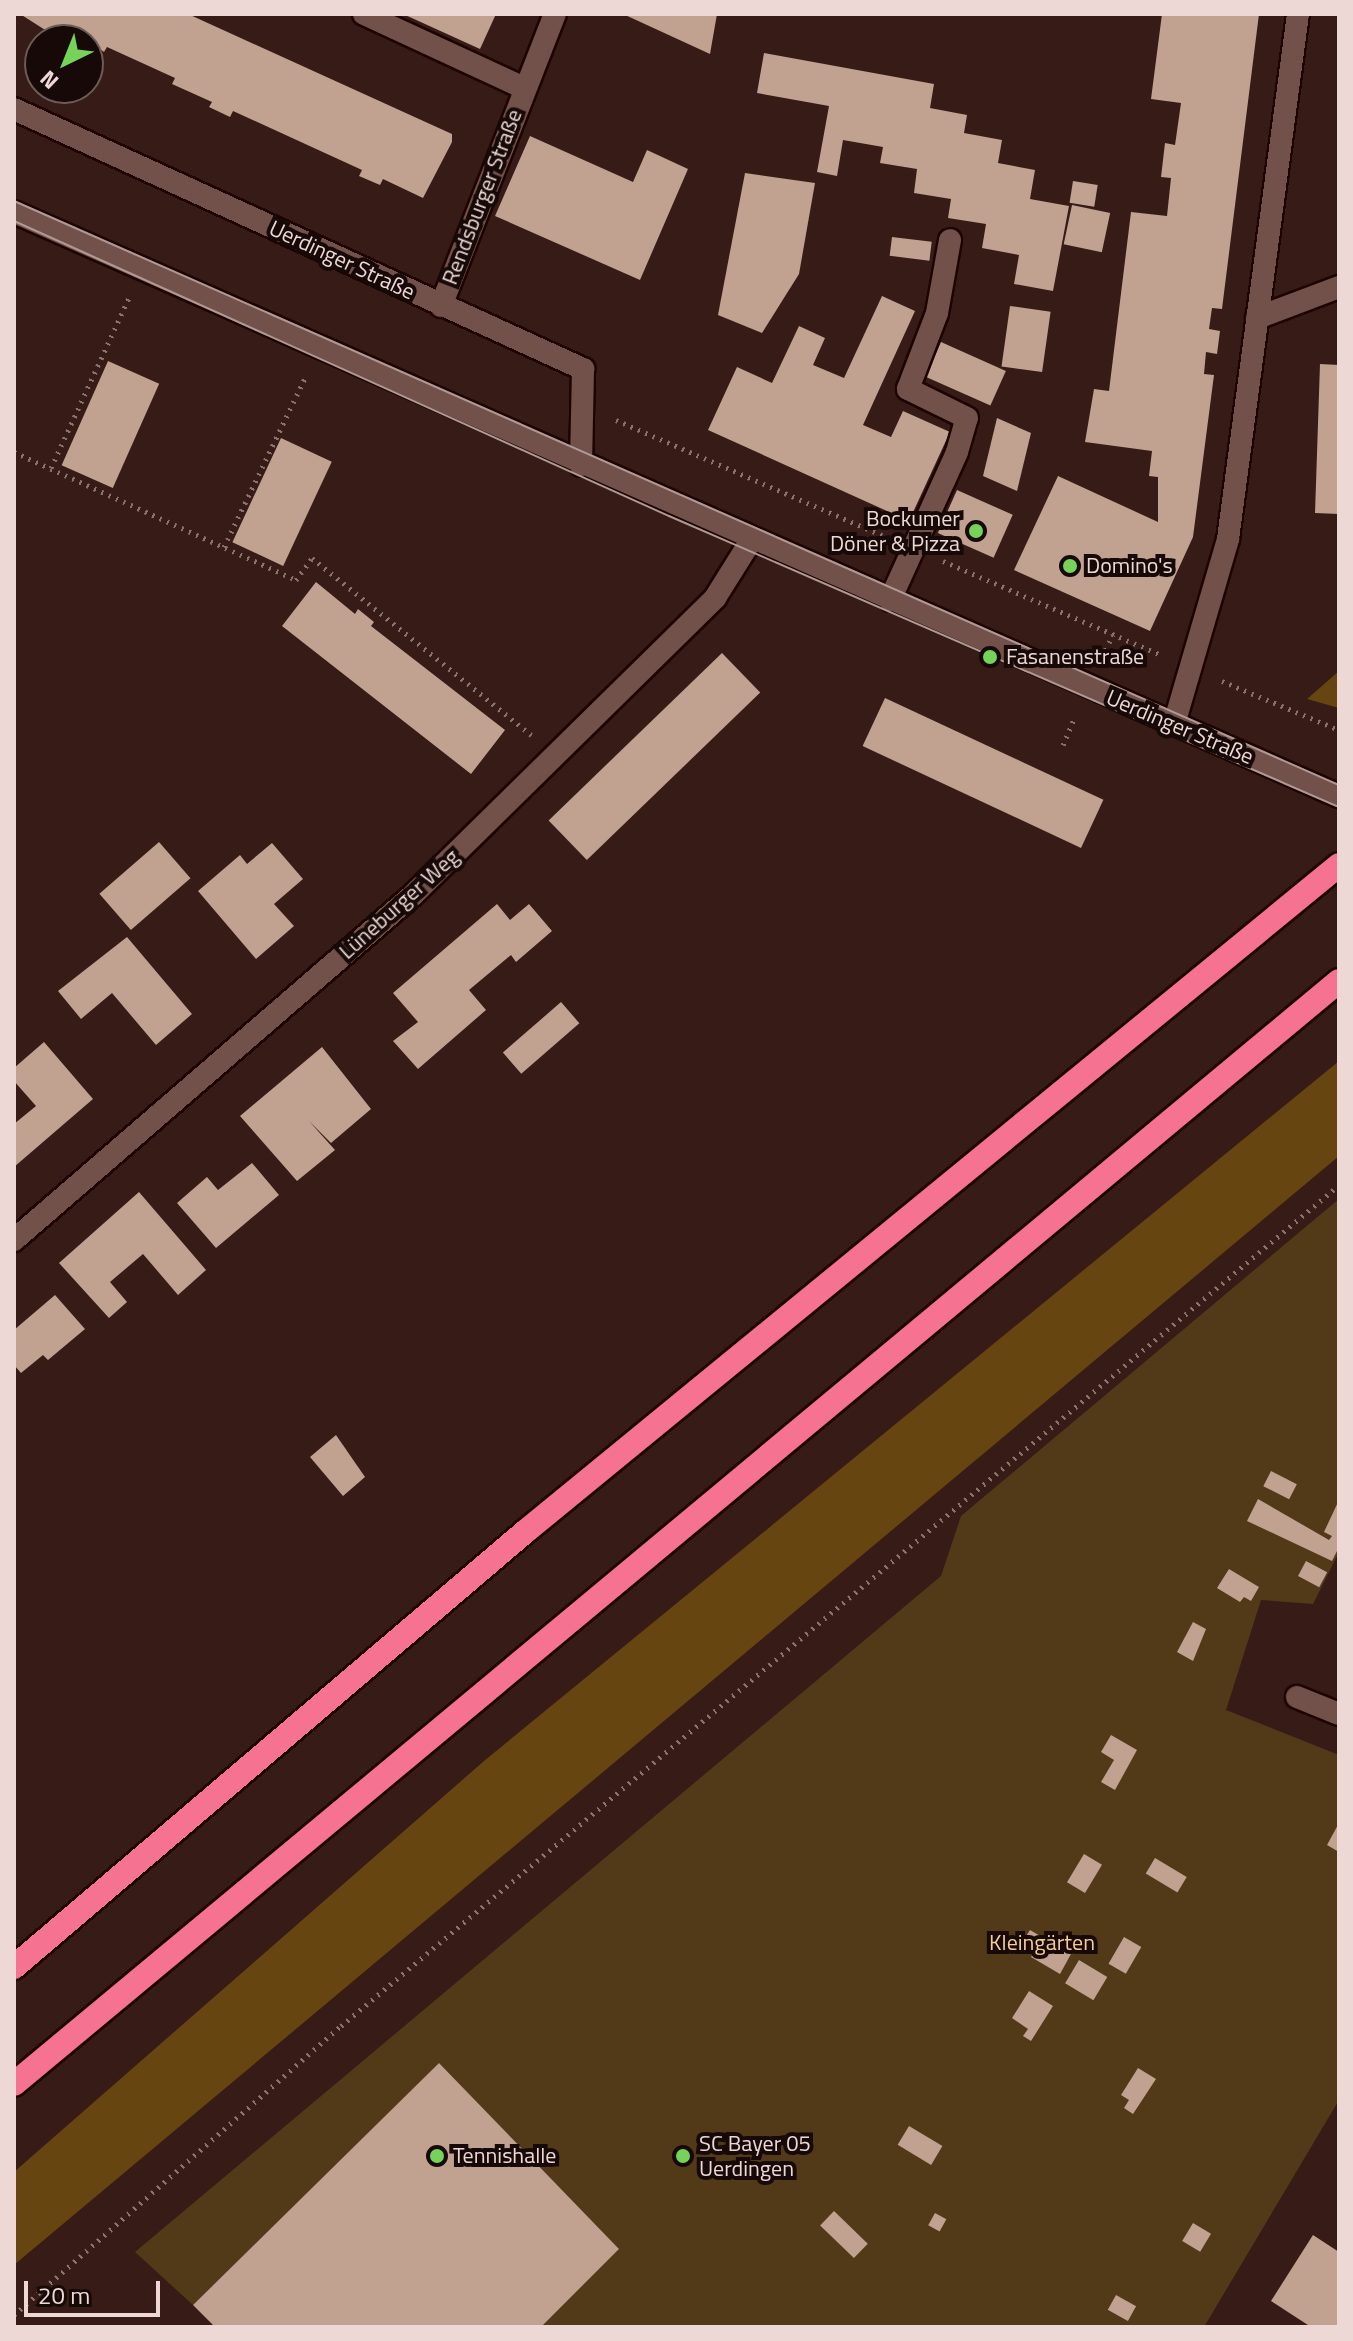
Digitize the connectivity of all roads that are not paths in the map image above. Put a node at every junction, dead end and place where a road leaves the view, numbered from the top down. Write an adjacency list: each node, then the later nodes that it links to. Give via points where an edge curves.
1 (364, 14): 4 (street, Rendsburger Straße)
2 (555, 14): 4 (street, Rendsburger Straße)
3 (1298, 14): 10 (street)
4 (524, 88): 9 (street, Rendsburger Straße)
5 (14, 109): 9 (street, Uerdinger Straße)
6 (14, 212): 11 (street, Uerdinger Straße)
7 (950, 240): 13 (street, via 937,313 908,389 967,418)
8 (1339, 287): 10 (street)
9 (441, 306): 11 (street, Uerdinger Straße, via 583,369)
10 (1257, 318): 14 (street, via 1228,539)
11 (581, 465): 12 (street, Uerdinger Straße)
12 (752, 539): 13 (street, Uerdinger Straße); 18 (street, Lüneburger Weg, via 715,598 414,894)
13 (890, 600): 14 (street, Uerdinger Straße)
14 (1174, 724): 15 (street, Uerdinger Straße)
15 (1339, 796)
16 (1339, 865): 21 (highway, via 538,1521)
17 (1339, 981): 22 (highway)
18 (14, 1240)
19 (1297, 1697): 20 (street)
20 (1339, 1714)
21 (14, 1967)
22 (14, 2084)

